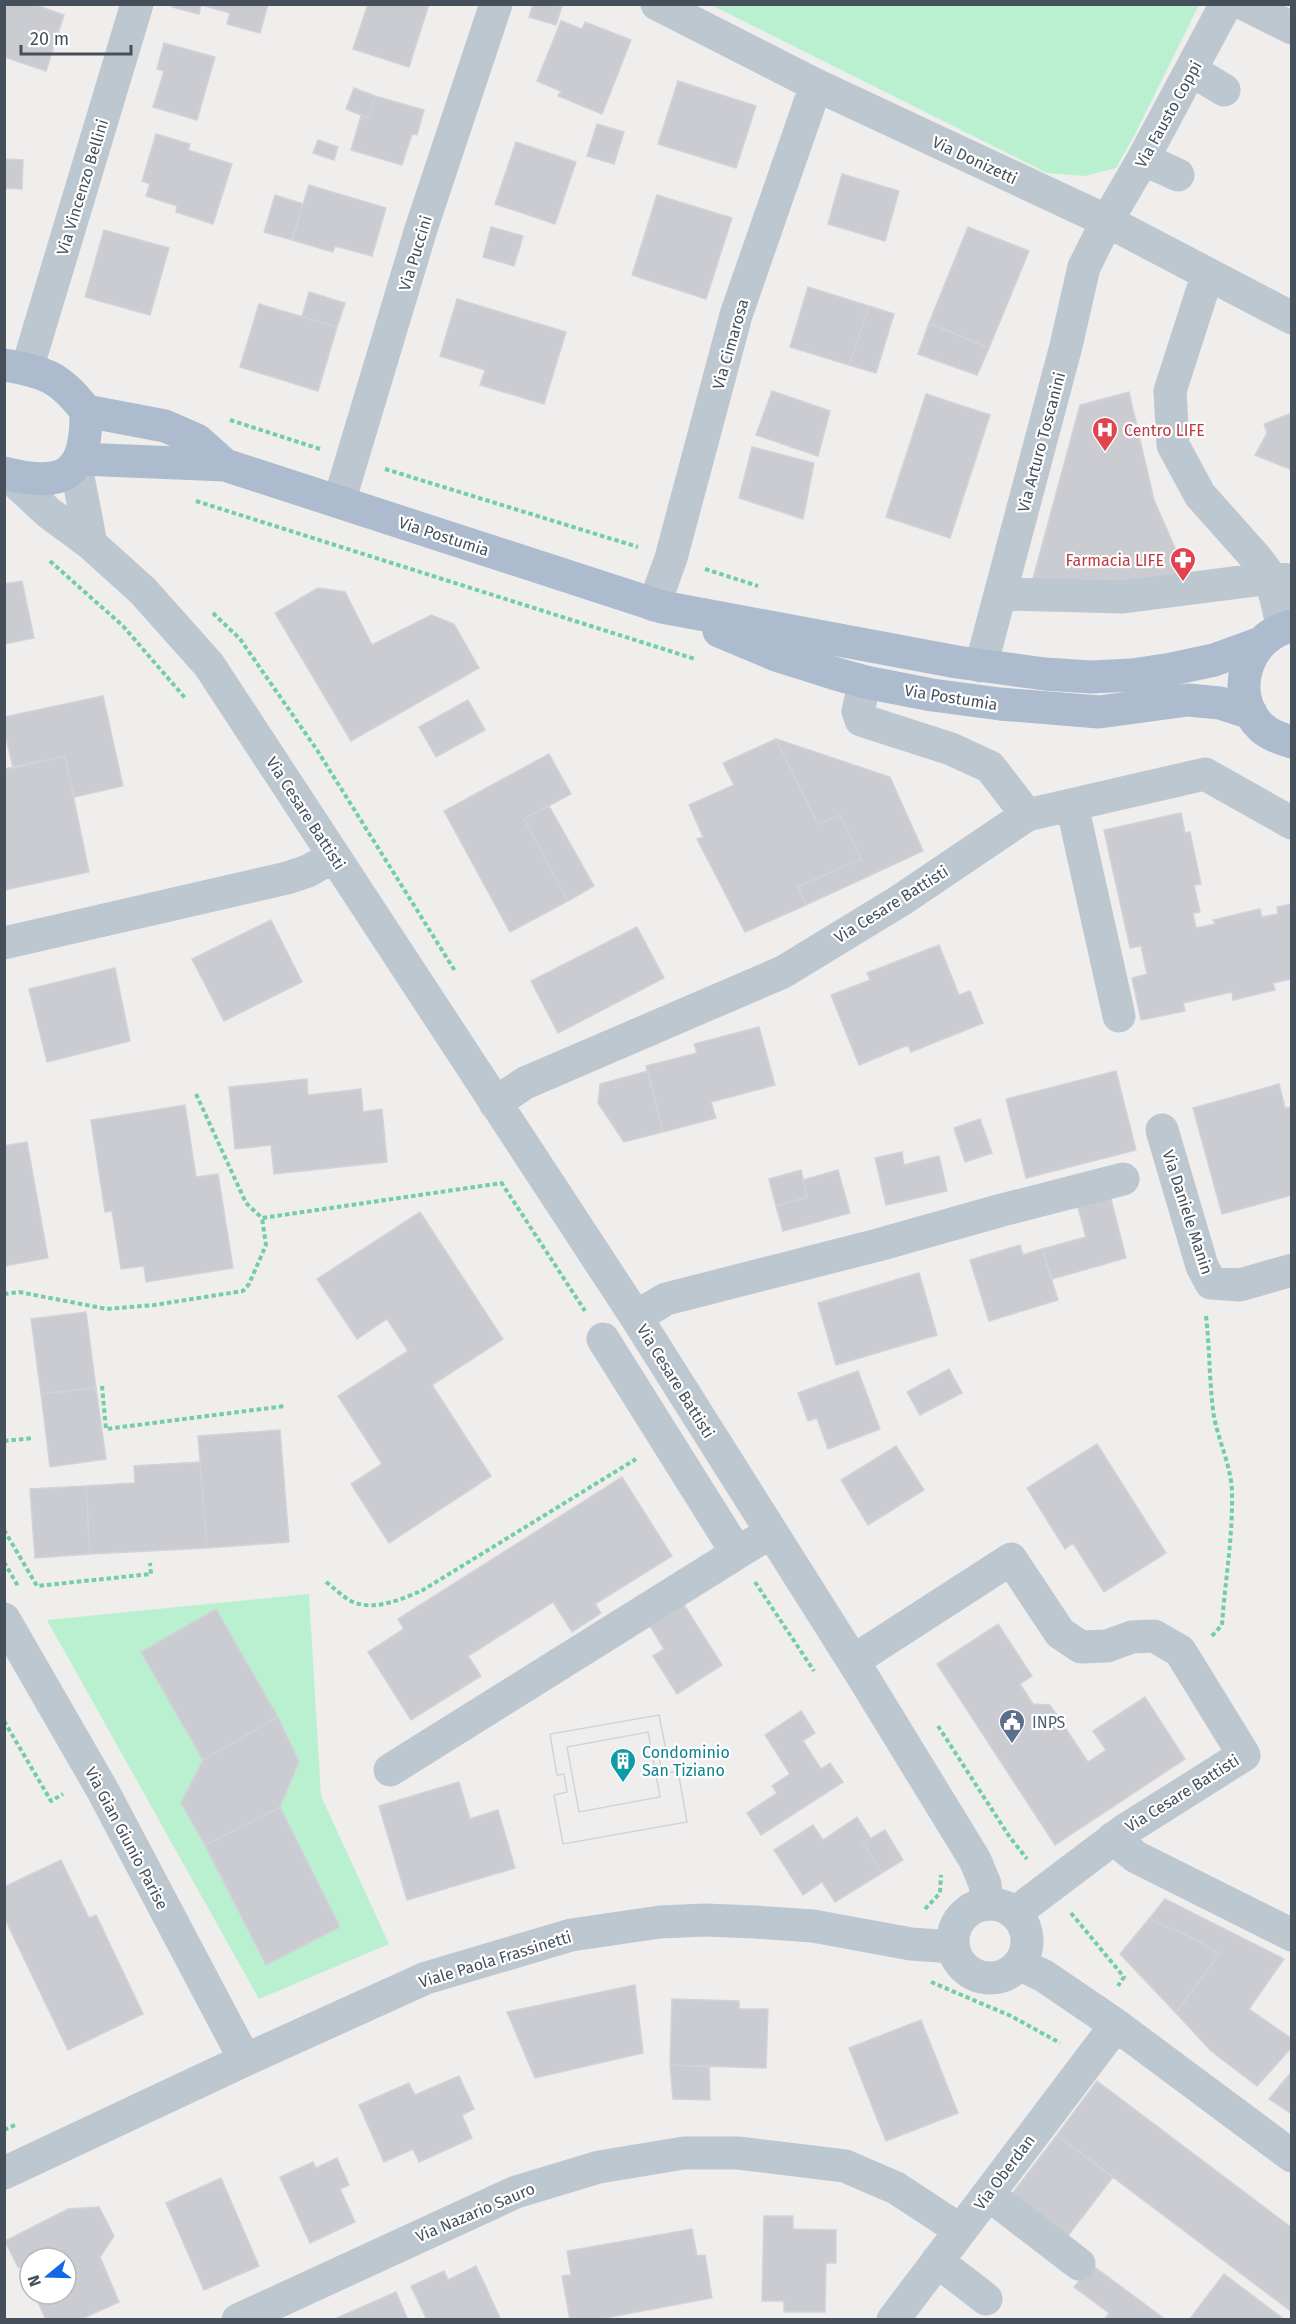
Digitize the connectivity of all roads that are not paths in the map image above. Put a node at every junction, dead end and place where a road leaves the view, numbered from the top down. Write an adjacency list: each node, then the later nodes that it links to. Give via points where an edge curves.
1 (137, 4): 15 (street, Via Vincenzo Bellini)
2 (496, 4): 20 (street, Via Puccini, via 421,230)
3 (657, 4): 8 (street, Via Donizetti)
4 (1226, 4): 7 (street, Via Fausto Coppi)
5 (1244, 4): 6 (street)
6 (1292, 28)
7 (1191, 70): 9 (street); 10 (street, Via Fausto Coppi)
8 (816, 85): 12 (street, Via Donizetti); 24 (street, Via Cimarosa, via 736,315)
9 (1224, 90)
10 (1143, 159): 11 (street); 12 (street, Via Fausto Coppi)
11 (1178, 175)
12 (1107, 221): 13 (street, Via Donizetti); 23 (street, Via Arturo Toscanini, via 1084,267)
13 (1208, 276): 14 (street, Via Donizetti); 22 (street, via 1170,391 1173,445 1200,495 1257,559)
14 (1292, 318)
15 (16, 367): 16 (main road, via 57,380)
16 (86, 411): 17 (main road, via 87,436); 18 (main road, Via Postumia, via 165,426 197,440)
17 (78, 462): 18 (main road, Via Postumia); 19 (main road, Via Postumia, via 54,479 31,480); 21 (street)
18 (225, 465): 20 (main road, Via Postumia)
19 (6, 474): 21 (street, Via Cesare Battisti)
20 (339, 502): 24 (main road, Via Postumia)
21 (91, 544): 33 (street, Via Cesare Battisti, via 142,591 209,665)
22 (1281, 579): 23 (street, via 1123,597); 25 (street)
23 (1001, 594): 26 (street, Via Arturo Toscanini)
24 (658, 606): 26 (main road, Via Postumia); 27 (main road, Via Postumia, via 776,655)
25 (1278, 633): 26 (main road, Via Postumia, via 1214,660 1132,675 1091,677); 28 (main road, via 1246,665 1243,690)
26 (981, 666)
27 (865, 682): 28 (main road, Via Postumia, via 1000,704 1099,712 1188,700 1220,703); 31 (street, via 858,711 861,720 951,749 990,767)
28 (1251, 713): 29 (main road, Via Postumia, via 1262,728)
29 (1292, 742)
30 (1072, 805): 31 (street, Via Cesare Battisti); 32 (street, Via Cesare Battisti, via 1205,774); 35 (street)
31 (1028, 815): 36 (street, Via Cesare Battisti, via 902,900 783,972 525,1083)
32 (1292, 823)
33 (334, 856): 34 (street, via 287,878); 36 (street, Via Cesare Battisti)
34 (4, 943)
35 (1119, 1016)
36 (495, 1103): 40 (street, Via Cesare Battisti)
37 (1162, 1130): 39 (street, Via Daniele Manin, via 1202,1266 1211,1283 1240,1285)
38 (1122, 1179): 40 (street, via 666,1299)
39 (1292, 1270)
40 (636, 1317): 42 (street, Via Cesare Battisti)
41 (603, 1339): 43 (street)
42 (770, 1532): 43 (street); 45 (street, Via Cesare Battisti)
43 (737, 1553): 46 (street)
44 (14, 1607): 53 (street, Via Gian Giunio Parise, via 103,1791)
45 (853, 1661): 47 (street, Via Cesare Battisti, via 1011,1559 1060,1633 1081,1647 1154,1636 1180,1652 1244,1755); 48 (street, Via Cesare Battisti)
46 (390, 1770)
47 (1113, 1838): 48 (street, Via Cesare Battisti); 49 (street, via 1136,1857)
48 (1001, 1908): 50 (street, Via Cesare Battisti, via 975,1906 965,1913 953,1934); 51 (street, Via Cesare Battisti, via 1022,1922 1027,1944)
49 (1292, 1935)
50 (953, 1947): 51 (street, via 964,1968 975,1975 999,1977); 53 (street, Viale Paola Frassinetti, via 911,1944 813,1926 755,1922 660,1922 571,1935 426,1978)
51 (1019, 1964): 52 (street, via 1044,1976)
52 (1116, 2025): 54 (street); 56 (street, Via Oberdan)
53 (245, 2060): 55 (street, Viale Paola Frassinetti)
54 (1292, 2156)
55 (4, 2173)
56 (988, 2194): 57 (street, Via Oberdan); 59 (street)
57 (960, 2230): 58 (street, Via Oberdan); 61 (street, Via Nazario Sauro, via 896,2188 845,2166 738,2153 684,2153 599,2168 516,2192)
58 (937, 2261): 60 (street); 62 (street, Via Oberdan)
59 (1079, 2264)
60 (986, 2298)
61 (237, 2319)
62 (893, 2319)

